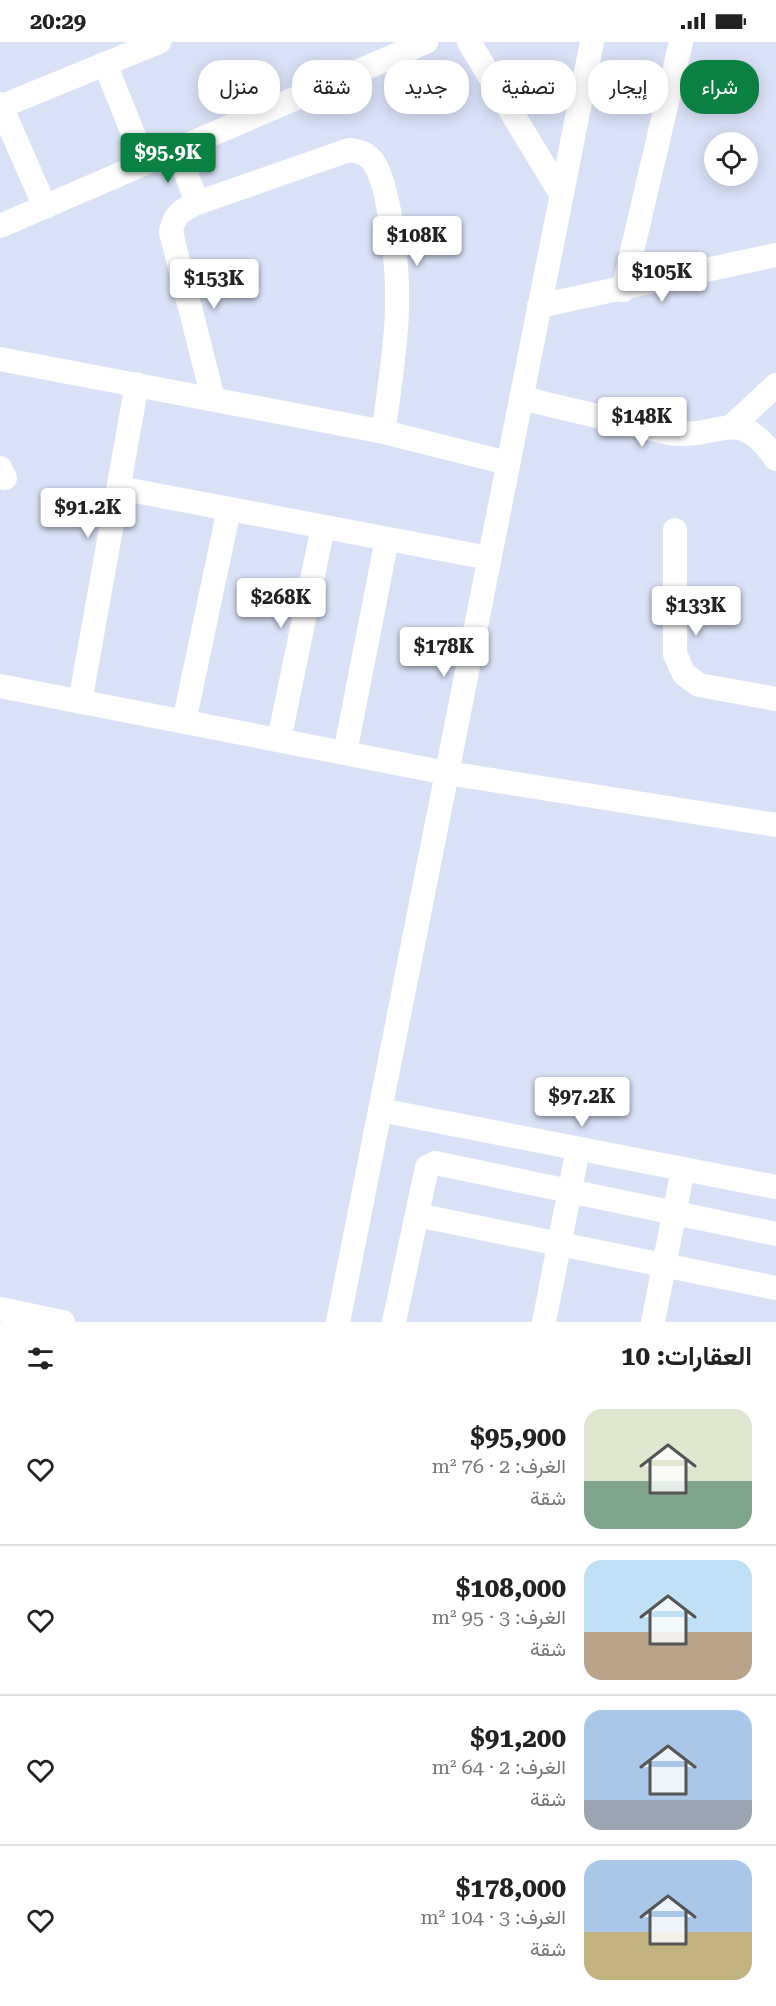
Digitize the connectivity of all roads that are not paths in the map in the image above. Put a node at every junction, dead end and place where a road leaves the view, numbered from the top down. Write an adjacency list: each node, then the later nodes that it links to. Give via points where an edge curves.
1 (159, 42): 6 (street)
2 (426, 42): 8 (street)
3 (469, 42): 10 (street)
4 (591, 42): 10 (street)
5 (681, 42): 15 (street)
6 (105, 64): 7 (street); 9 (street)
7 (0, 106): 12 (street)
8 (177, 149): 9 (street); 11 (street)
9 (145, 164): 12 (street)
10 (561, 194): 16 (street)
11 (197, 204): 21 (street, via 180,211 171,232); 23 (street, via 349,150 360,151 375,164 389,211 398,306)
12 (45, 207): 13 (street)
13 (0, 226)
14 (776, 255): 15 (street)
15 (623, 290): 16 (street)
16 (539, 306): 20 (street)
17 (0, 359): 18 (street)
18 (137, 384): 21 (street); 26 (street)
19 (776, 385): 22 (street)
20 (521, 398): 22 (street, via 669,433 689,435); 25 (street)
21 (213, 399): 23 (street)
22 (732, 426): 24 (street, via 748,429 761,438)
23 (384, 432): 25 (street)
24 (776, 459)
25 (508, 463): 31 (street)
26 (119, 488): 27 (street); 34 (street)
27 (229, 509): 28 (street); 35 (street)
28 (323, 527): 30 (street); 36 (street)
29 (675, 530): 33 (street, via 675,654 684,675 699,685)
30 (387, 539): 31 (street); 37 (street)
31 (489, 558): 38 (street)
32 (0, 686): 34 (street)
33 (776, 699)
34 (80, 702): 35 (street)
35 (184, 722): 36 (street)
36 (279, 740): 37 (street)
37 (345, 753): 38 (street)
38 (447, 773): 39 (street); 40 (street)
39 (776, 825)
40 (380, 1110): 41 (street); 53 (street)
41 (578, 1149): 42 (street); 44 (street)
42 (683, 1169): 43 (street); 45 (street)
43 (776, 1187)
44 (570, 1191): 45 (street); 46 (street, via 435,1162 426,1172); 48 (street)
45 (674, 1213): 47 (street); 49 (street)
46 (417, 1215): 48 (street); 54 (street)
47 (776, 1234)
48 (559, 1244): 49 (street); 55 (street)
49 (664, 1265): 50 (street); 56 (street)
50 (776, 1288)
51 (0, 1309): 52 (street)
52 (63, 1322)
53 (338, 1322)
54 (394, 1322)
55 (544, 1322)
56 (653, 1322)

